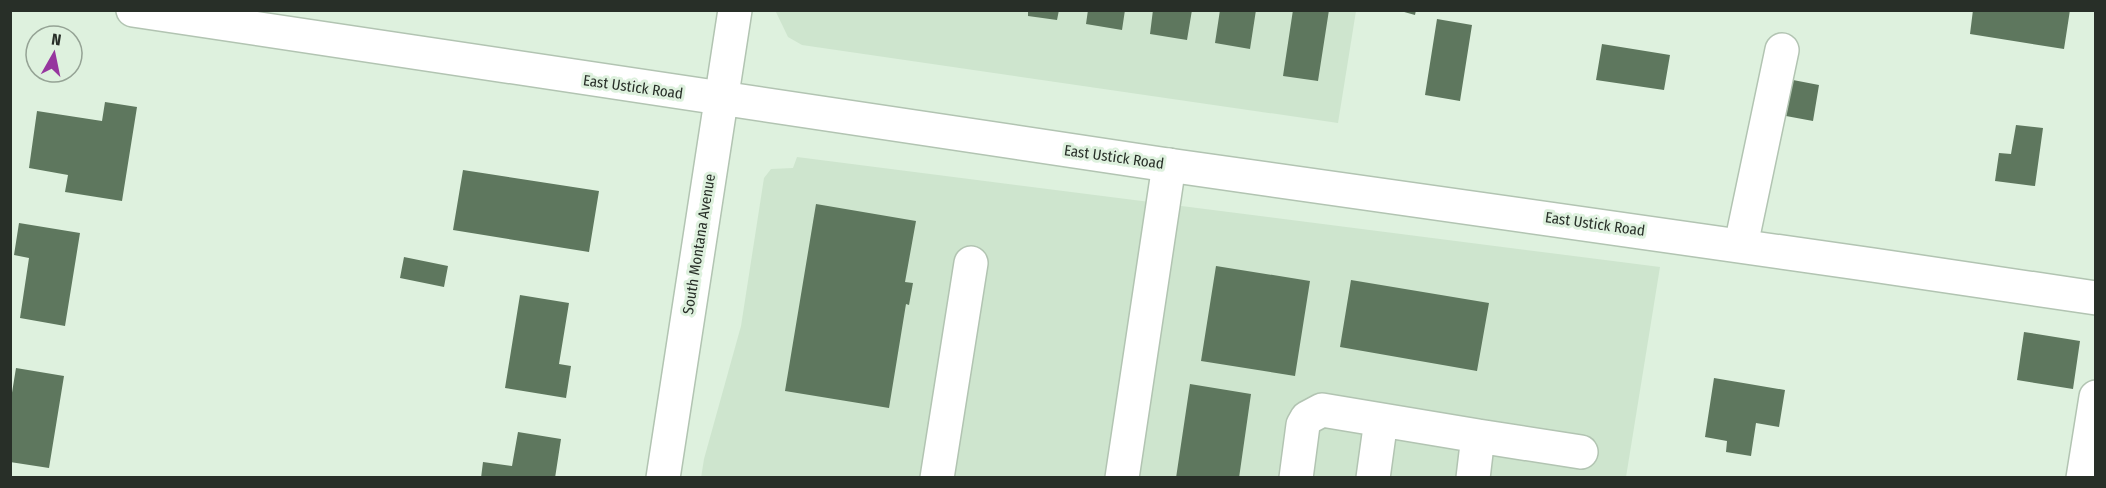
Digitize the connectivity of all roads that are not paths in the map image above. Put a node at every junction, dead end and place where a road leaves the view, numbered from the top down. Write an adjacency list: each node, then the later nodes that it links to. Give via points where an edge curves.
1 (133, 10): 4 (main road, East Ustick Road)
2 (735, 10): 4 (main road, South Montana Avenue)
3 (1782, 50): 6 (main road)
4 (721, 99): 5 (main road, East Ustick Road); 13 (main road, South Montana Avenue)
5 (1169, 165): 6 (main road, East Ustick Road); 15 (main road)
6 (1741, 245): 8 (main road, East Ustick Road)
7 (970, 263): 14 (main road)
8 (2096, 298)
9 (2096, 397): 19 (main road)
10 (1381, 420): 11 (main road); 16 (main road, via 1322,410 1307,418); 17 (main road)
11 (1478, 436): 12 (main road); 18 (main road)
12 (1581, 452)
13 (663, 477)
14 (937, 477)
15 (1122, 477)
16 (1296, 477)
17 (1373, 477)
18 (1473, 477)
19 (2083, 477)

